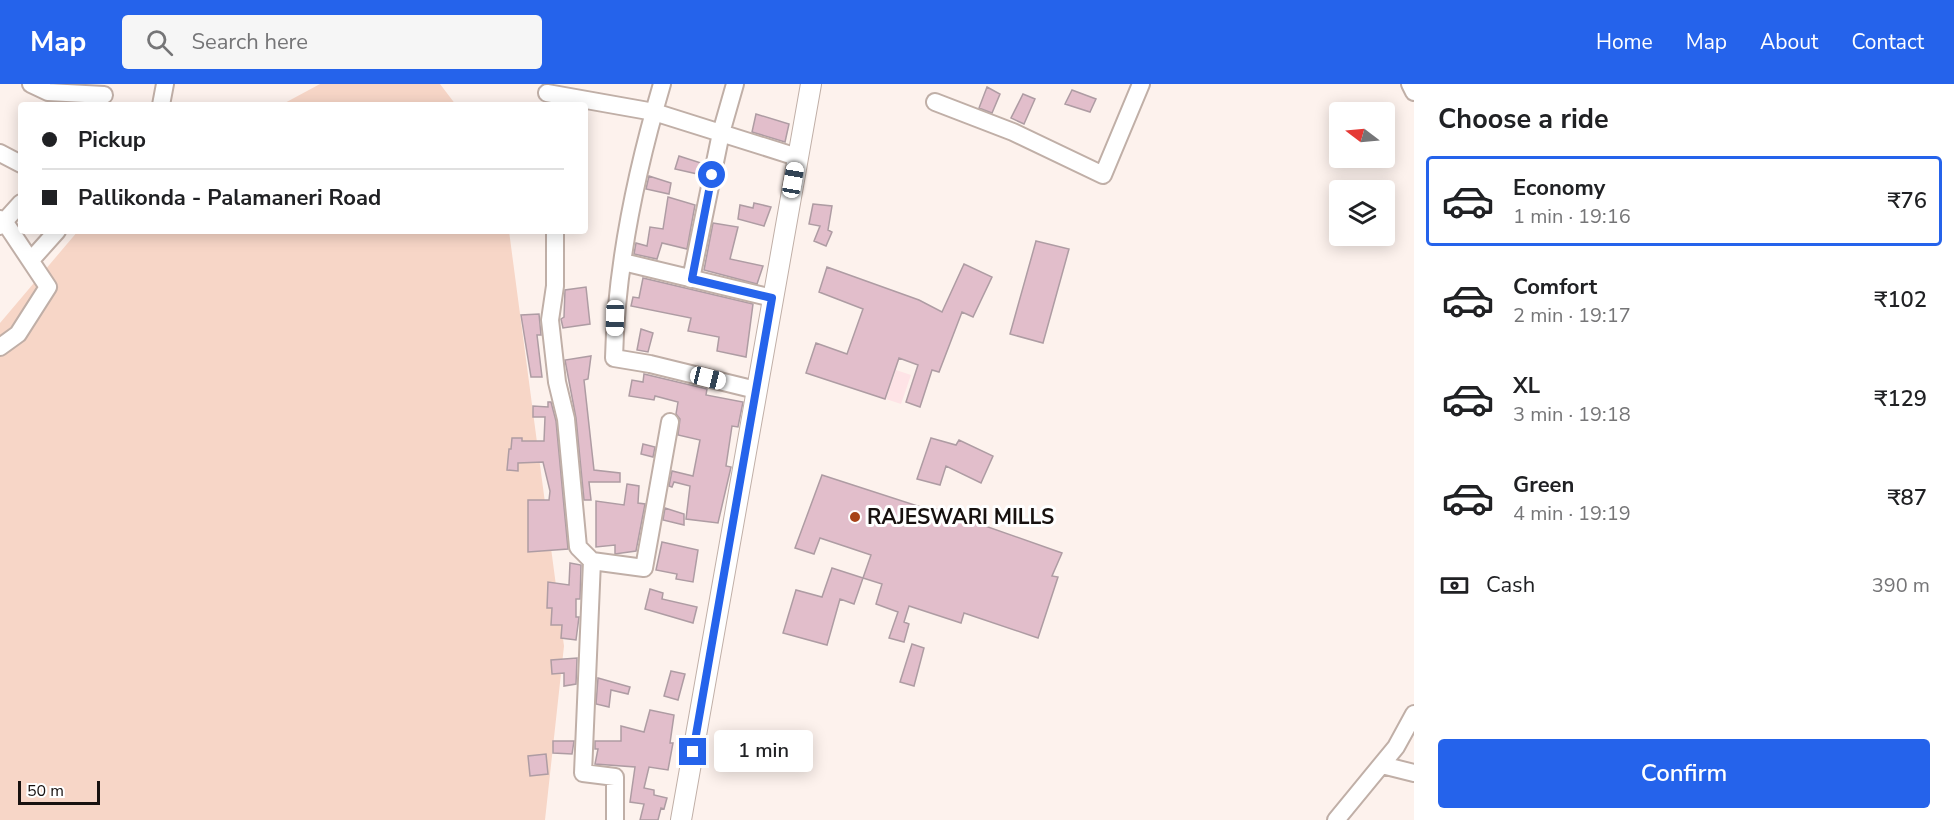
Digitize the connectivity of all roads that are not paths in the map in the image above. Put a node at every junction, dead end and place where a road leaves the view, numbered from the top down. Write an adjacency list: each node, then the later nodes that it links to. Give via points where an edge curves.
1 (31, 84): 11 (street, via 48,92)
2 (165, 84): 12 (street)
3 (662, 84): 14 (street)
4 (735, 84): 15 (street)
5 (811, 84): 17 (main road)
6 (1141, 84): 13 (street, via 1103,175 1013,132)
7 (1410, 84): 9 (street)
8 (575, 91): 10 (street); 14 (street)
9 (1414, 92)
10 (545, 94)
11 (100, 99)
12 (162, 102)
13 (934, 102)
14 (654, 112): 15 (street); 24 (street, via 633,195)
15 (721, 133): 17 (street); 25 (street)
16 (0, 153): 18 (street)
17 (797, 157): 26 (main road)
18 (18, 162)
19 (18, 206): 20 (street)
20 (2, 222): 23 (street)
21 (54, 234): 23 (street)
22 (555, 234): 30 (street, via 551,330 566,418 578,547)
23 (31, 260): 27 (street, via 48,287 18,334)
24 (623, 262): 25 (street); 28 (street, via 614,358)
25 (692, 279): 26 (street)
26 (772, 298): 28 (main road)
27 (0, 347)
28 (756, 390): 35 (main road)
29 (670, 422): 30 (street, via 644,568)
30 (592, 561): 34 (street, via 583,773 615,777)
31 (1414, 714): 32 (street)
32 (1382, 765): 33 (street); 36 (street)
33 (1414, 773)
34 (615, 820)
35 (681, 820)
36 (1336, 820)

